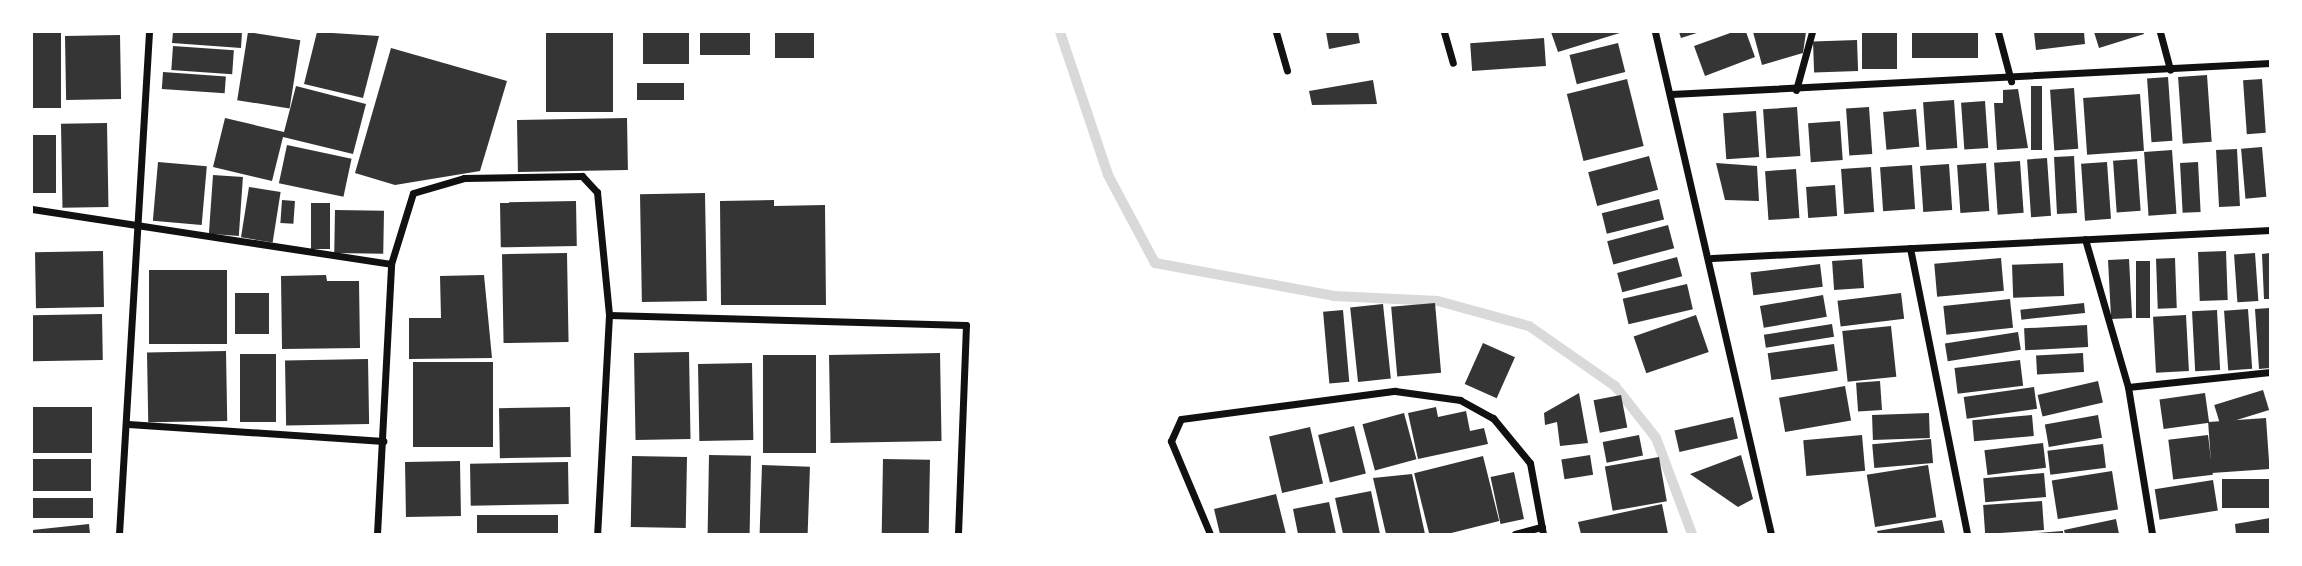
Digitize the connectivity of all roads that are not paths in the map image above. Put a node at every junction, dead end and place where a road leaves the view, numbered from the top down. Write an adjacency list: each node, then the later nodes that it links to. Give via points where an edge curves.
1 (149, 32): 16 (street)
2 (1276, 32): 10 (street)
3 (1444, 32): 8 (street)
4 (1655, 32): 14 (street)
5 (1812, 32): 13 (street)
6 (1998, 32): 12 (street)
7 (2160, 32): 11 (street)
8 (1453, 63)
9 (2270, 63): 11 (street)
10 (1286, 70)
11 (2170, 71): 12 (street)
12 (2011, 81): 13 (street)
13 (1796, 90): 14 (street)
14 (1671, 94): 20 (street)
15 (32, 209): 16 (street)
16 (134, 222): 21 (street); 25 (street)
17 (2270, 230): 18 (street)
18 (2085, 239): 19 (street); 24 (street)
19 (1910, 248): 20 (street); 35 (street)
20 (1712, 258): 34 (street)
21 (391, 264): 22 (street, via 413,193 464,178 582,176 597,192); 26 (street)
22 (609, 315): 30 (street); 31 (street, via 966,325)
23 (2270, 372): 24 (street)
24 (2128, 387): 36 (street)
25 (128, 424): 26 (street); 28 (street)
26 (383, 441): 29 (street)
27 (1542, 531): 32 (street, via 1530,463 1493,418 1460,400 1395,391 1181,419 1171,441); 33 (street)
28 (119, 534)
29 (377, 534)
30 (597, 534)
31 (958, 534)
32 (1210, 534)
33 (1515, 534)
34 (1771, 534)
35 (1967, 534)
36 (2152, 534)

